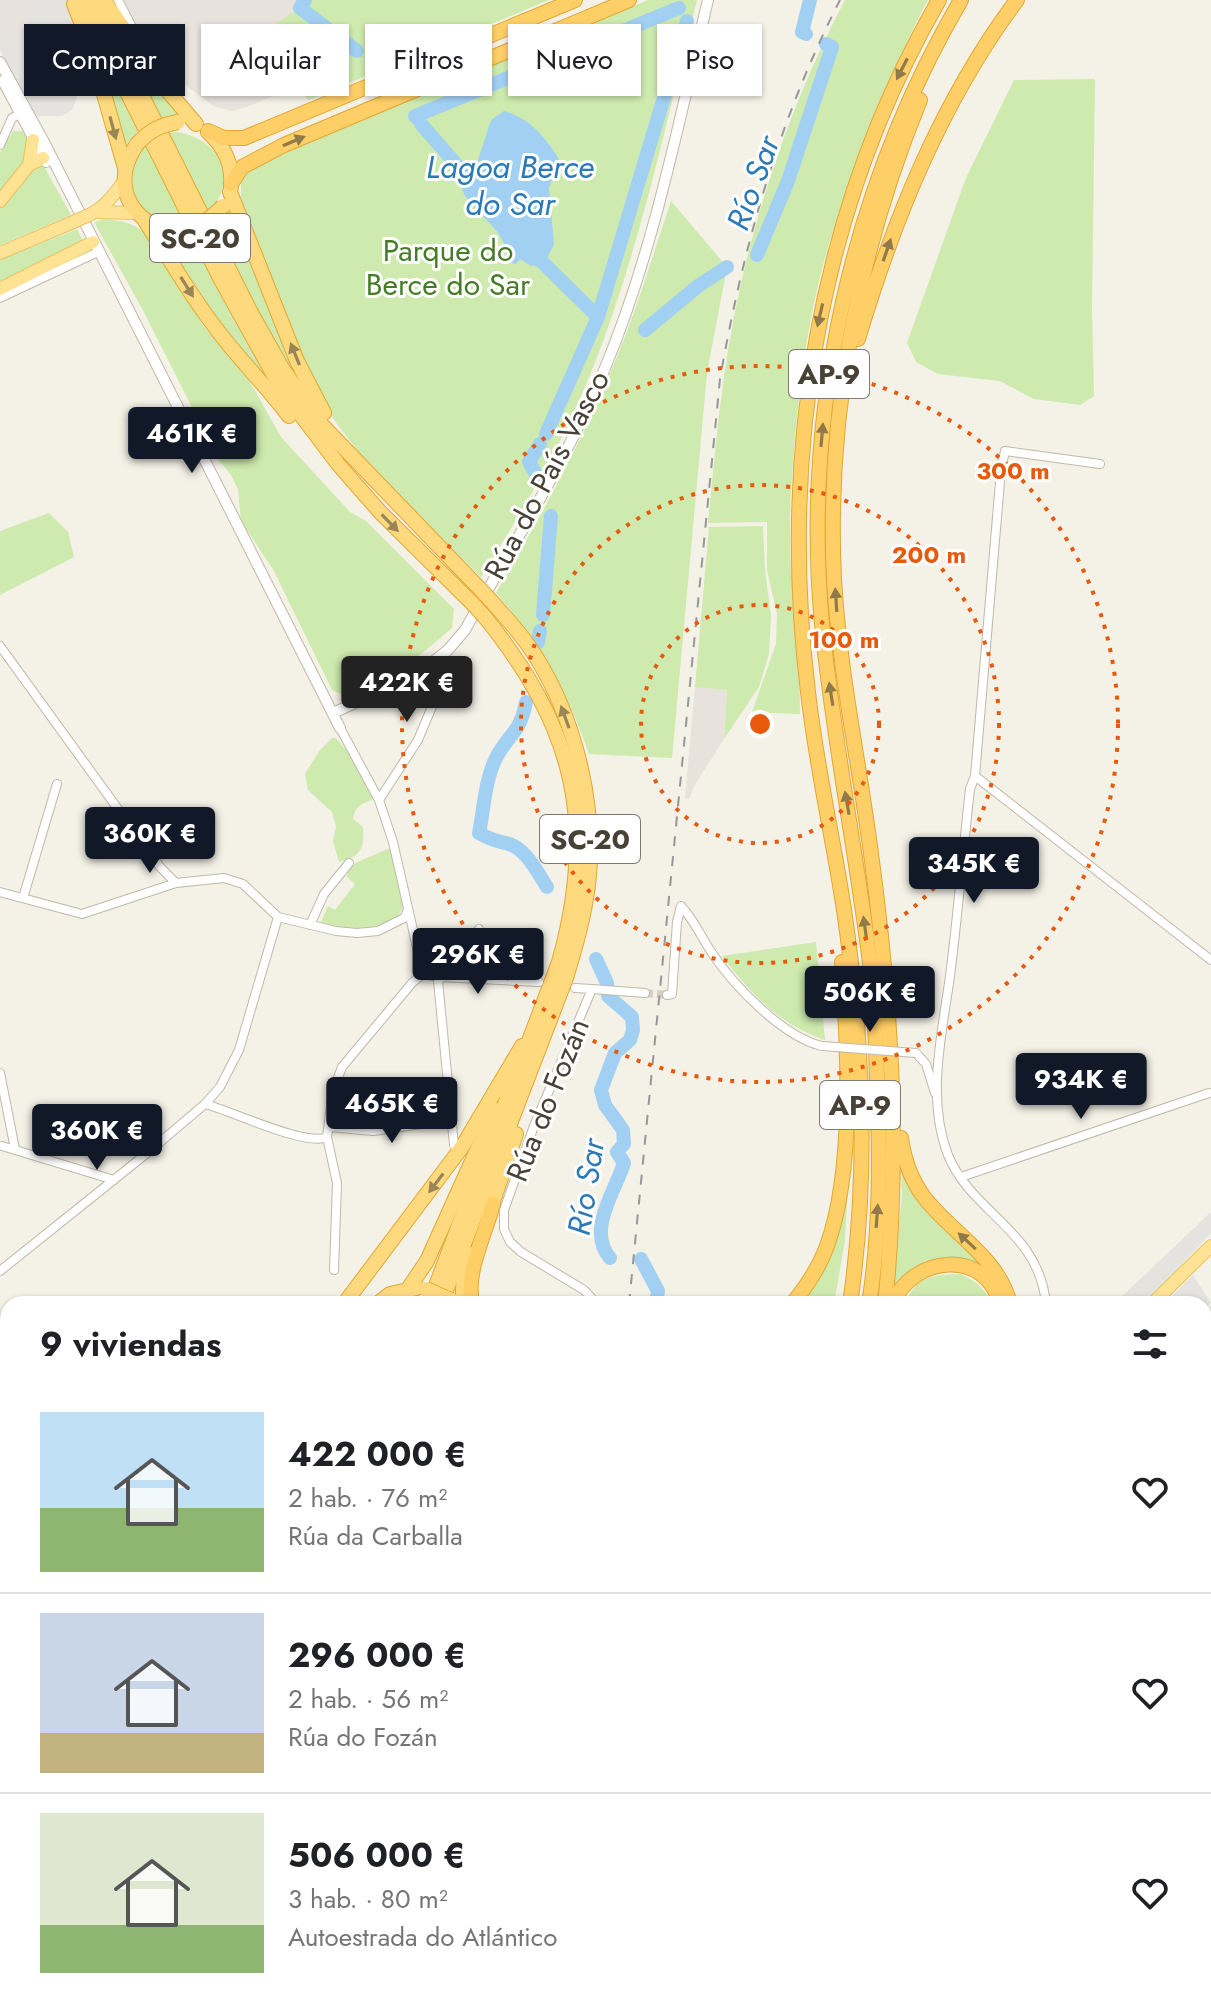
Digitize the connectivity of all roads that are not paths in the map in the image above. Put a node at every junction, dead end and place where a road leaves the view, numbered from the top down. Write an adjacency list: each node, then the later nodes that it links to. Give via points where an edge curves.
1 (72, 0): 22 (highway, one-way to 22, via 90,45)
2 (81, 0): 34 (highway, SC-20, via 257,347)
3 (94, 0): 36 (highway, SC-20, via 282,368 322,425)
4 (104, 0): 17 (highway, via 156,77)
5 (118, 0): 13 (street)
6 (575, 0): 17 (highway, via 244,138 224,138)
7 (629, 0): 24 (highway, one-way to 7, via 242,167 273,150)
8 (708, 0): 40 (street, Rúa do País Vasco, via 658,214 605,368 562,460 465,630 448,650 416,675)
9 (939, 0): 50 (highway, AP-9, one-way to 50, via 894,85 852,197 816,332 803,429 800,608 808,694)
10 (961, 0): 95 (highway, AP-9, one-way to 10, via 878,1177 875,1030 871,967 822,621 822,435 834,342 870,203 930,55)
11 (970, 0): 33 (highway, via 924,89 873,236 846,360)
12 (1017, 0): 33 (highway, one-way to 12, via 863,321 917,176 954,97)
13 (130, 24)
14 (0, 62): 15 (street)
15 (6, 83): 16 (street); 18 (street)
16 (13, 123): 18 (street); 19 (street)
17 (202, 128): 22 (highway, bridge, via 178,122 148,132); 24 (highway, via 227,155)
18 (34, 136): 20 (street); 21 (main road); 23 (street)
19 (0, 145)
20 (43, 158): 21 (main road); 23 (street); 26 (street)
21 (29, 165): 25 (main road)
22 (124, 174): 27 (main road, via 113,196); 28 (highway, via 127,198)
23 (62, 178): 26 (street)
24 (230, 188): 28 (highway, bridge, via 223,206 198,227 174,232); 36 (highway, one-way to 24, via 308,387)
25 (0, 201)
26 (75, 208): 29 (street)
27 (92, 213): 28 (main road); 30 (main road, bridge)
28 (140, 217): 34 (highway, one-way to 34, via 226,341 306,438)
29 (95, 247): 31 (main road); 32 (street); 39 (street)
30 (0, 253)
31 (0, 289)
32 (0, 298)
33 (838, 433): 64 (highway, one-way to 33, via 870,844 837,618)
34 (338, 464): 63 (highway, SC-20, one-way to 63, bridge, via 515,654 546,707 563,752 575,803 577,863 571,913)
35 (1100, 464): 43 (street, via 1005,451)
36 (363, 469): 67 (highway, SC-20, one-way to 36, bridge, via 577,940 590,839 583,780 558,697 528,645)
37 (0, 646): 47 (street)
38 (451, 661): 45 (street, via 418,740)
39 (324, 696): 40 (street); 41 (street)
40 (352, 704): 41 (street, Rúa do País Vasco); 42 (street)
41 (332, 713): 42 (street)
42 (340, 728): 45 (street)
43 (975, 776): 55 (street); 69 (street)
44 (57, 784): 49 (street)
45 (379, 800): 51 (street)
46 (349, 863): 53 (street, via 324,894)
47 (176, 883): 49 (street, via 82,914); 52 (street, via 234,879)
48 (0, 892): 49 (street)
49 (23, 898)
50 (844, 907): 93 (highway, via 838,926 846,1035 842,1174 827,1246); 94 (highway, AP-9, via 860,1093 861,1173)
51 (407, 912): 53 (street, via 390,926 368,933); 56 (street)
52 (278, 917): 53 (street); 68 (street, via 239,1050)
53 (310, 925)
54 (479, 929): 57 (street, via 471,946)
55 (1211, 960)
56 (423, 974): 57 (street, Rúa do Fozán); 74 (street, via 342,1067 333,1091)
57 (440, 977): 58 (street, Rúa do Fozán); 73 (street)
58 (539, 982)
59 (575, 988): 60 (street, Rúa do Fozán)
60 (596, 989): 61 (street, Rúa do Fozán); 81 (street, Rúa do Fozán)
61 (645, 993)
62 (667, 995): 69 (street, bridge, via 672,994 681,906 713,954 767,1014 811,1044 916,1053 926,1064)
63 (543, 1008): 65 (highway, via 534,1014); 88 (highway, SC-20)
64 (890, 1036): 96 (highway, via 894,1148); 99 (highway, one-way to 64, via 997,1273 912,1178 904,1156 895,1042)
65 (522, 1046): 85 (highway, via 427,1261); 86 (highway, one-way to 86, via 462,1147)
66 (0, 1073): 78 (street)
67 (524, 1090): 81 (highway, via 525,1107); 89 (highway, SC-20)
68 (215, 1093): 71 (street); 72 (street)
69 (935, 1093): 79 (street, via 948,1154)
70 (1209, 1093): 79 (street)
71 (205, 1104): 72 (street); 80 (street)
72 (226, 1109): 75 (street, via 301,1137)
73 (452, 1123): 74 (street, via 373,1131); 76 (street)
74 (330, 1127): 75 (street)
75 (327, 1137): 83 (street, via 337,1183)
76 (454, 1145)
77 (2, 1146): 78 (street)
78 (15, 1149): 80 (street)
79 (961, 1177): 100 (street, via 1026,1248)
80 (114, 1180): 84 (street)
81 (498, 1207): 90 (highway); 91 (highway, via 472,1275); 92 (street, via 510,1242)
82 (1211, 1246): 101 (main road)
83 (334, 1270)
84 (0, 1271)
85 (408, 1289): 87 (highway); 88 (highway)
86 (350, 1296)
87 (387, 1296)
88 (427, 1296)
89 (455, 1296)
90 (456, 1296)
91 (471, 1296)
92 (590, 1296)
93 (798, 1296)
94 (851, 1296)
95 (870, 1296)
96 (885, 1296)
97 (896, 1296): 98 (highway, via 912,1276 948,1264 980,1274)
98 (997, 1296)
99 (1007, 1296)
100 (1044, 1296)
101 (1160, 1296)

